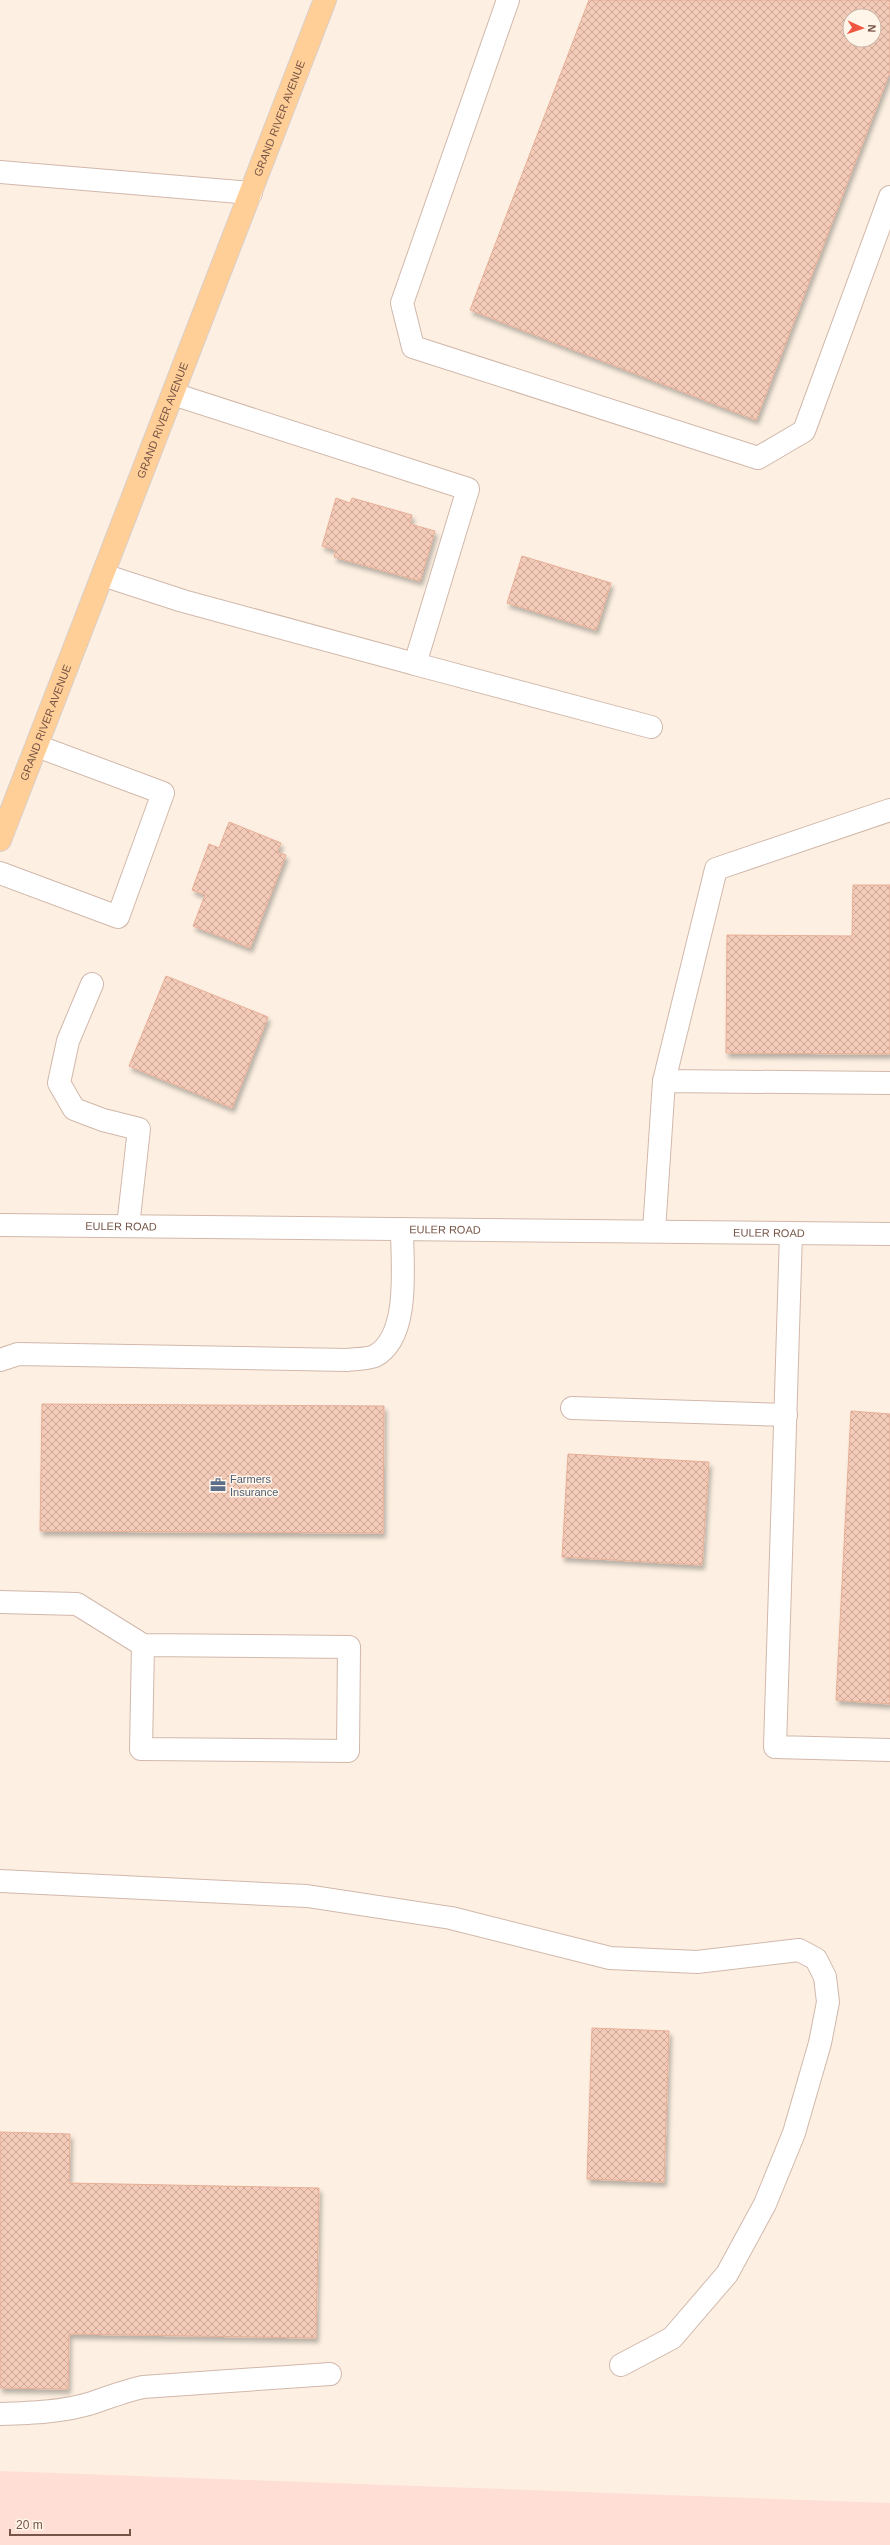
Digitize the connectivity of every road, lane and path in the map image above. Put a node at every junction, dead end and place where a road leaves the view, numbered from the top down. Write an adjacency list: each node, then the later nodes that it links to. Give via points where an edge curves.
1 (325, 0): 4 (main road, GRAND RIVER AVENUE)
2 (508, 0): 5 (street, via 402,303 413,347 758,458 804,430)
3 (0, 172): 4 (street)
4 (251, 193): 6 (main road, GRAND RIVER AVENUE)
5 (890, 197)
6 (173, 394): 7 (main road, GRAND RIVER AVENUE); 8 (street, via 468,489)
7 (103, 575): 8 (street, via 183,601); 10 (main road, GRAND RIVER AVENUE)
8 (415, 664): 9 (street)
9 (651, 727)
10 (37, 746): 12 (main road, GRAND RIVER AVENUE); 13 (street, via 163,793 118,917)
11 (890, 810): 15 (street, via 716,869)
12 (0, 840)
13 (0, 873)
14 (92, 984): 18 (street, via 68,1041 59,1083 74,1109 139,1129)
15 (664, 1081): 16 (street); 20 (street)
16 (890, 1083)
17 (0, 1225): 18 (street, EULER ROAD)
18 (128, 1226): 19 (street, EULER ROAD)
19 (402, 1229): 20 (street, EULER ROAD); 23 (street, via 400,1317 391,1340 374,1356 348,1360 18,1354)
20 (654, 1231): 21 (street, EULER ROAD)
21 (791, 1233): 22 (street, EULER ROAD); 25 (street)
22 (890, 1234)
23 (0, 1360)
24 (572, 1408): 25 (street)
25 (786, 1415): 28 (street, via 775,1747)
26 (0, 1602): 27 (street, via 77,1604)
27 (143, 1645): 27 (street, via 349,1647 348,1751 141,1749)
28 (890, 1750)
29 (0, 1881): 30 (street, via 307,1896 451,1918 610,1958 697,1962 799,1950 816,1959 825,1977 828,2002 820,2043 794,2132 765,2204 728,2274 672,2338)
30 (621, 2365)
31 (330, 2374): 32 (street, via 143,2386 84,2405 40,2413)
32 (0, 2414)

